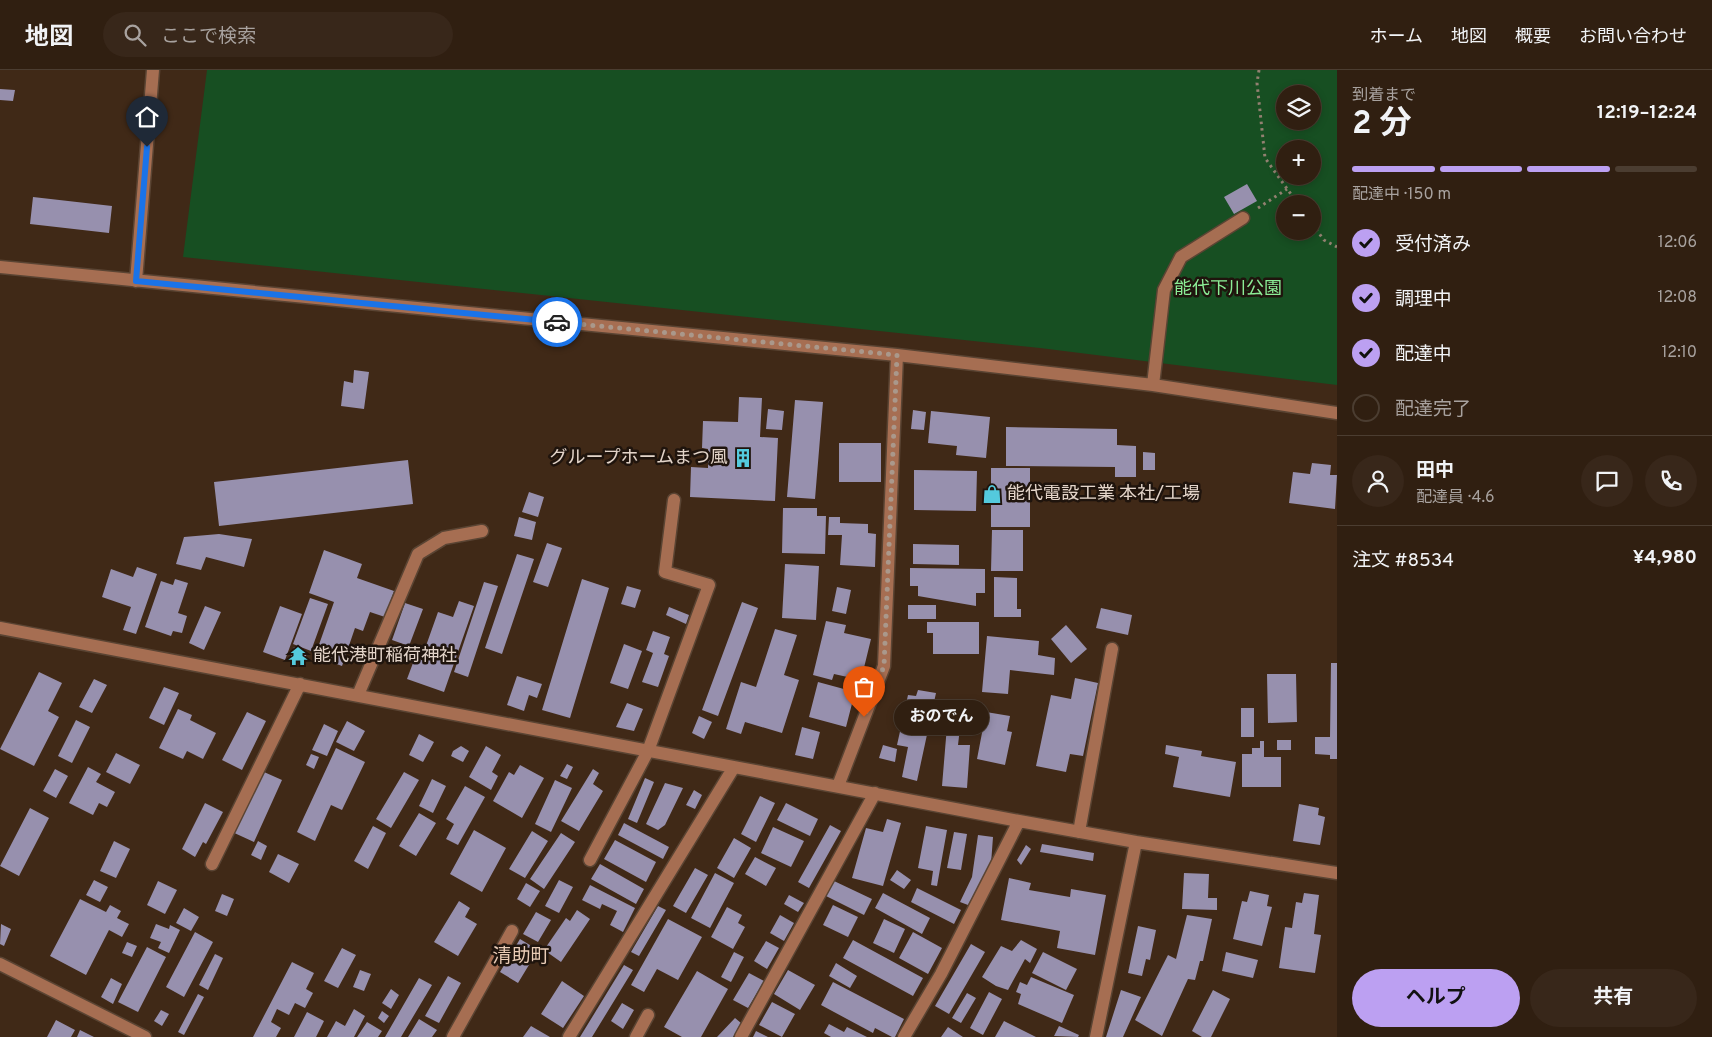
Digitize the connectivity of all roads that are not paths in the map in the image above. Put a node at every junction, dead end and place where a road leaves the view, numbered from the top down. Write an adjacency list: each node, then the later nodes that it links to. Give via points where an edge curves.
1 (153, 70): 4 (street)
2 (1243, 218): 6 (street, via 1181,258 1164,290)
3 (0, 267): 4 (street)
4 (136, 281): 5 (street)
5 (897, 355): 6 (street); 16 (street, via 884,666)
6 (1153, 385): 7 (street)
7 (1337, 413)
8 (674, 500): 14 (street, via 665,572 709,585)
9 (482, 531): 13 (street, via 444,538 418,554)
10 (0, 628): 12 (street)
11 (1112, 648): 19 (street)
12 (300, 684): 13 (street); 22 (street)
13 (358, 695): 14 (street)
14 (648, 751): 15 (street); 21 (street)
15 (734, 767): 16 (street); 29 (street)
16 (838, 786): 17 (street)
17 (875, 793): 18 (street); 31 (street)
18 (1019, 821): 19 (street); 32 (street, via 941,974)
19 (1079, 832): 20 (street)
20 (1136, 842): 23 (street); 33 (street)
21 (590, 860)
22 (212, 864)
23 (1337, 873)
24 (512, 931): 28 (street)
25 (0, 964): 27 (street)
26 (648, 1015): 30 (street)
27 (145, 1037)
28 (452, 1037)
29 (569, 1037)
30 (636, 1037)
31 (741, 1037)
32 (904, 1037)
33 (1096, 1037)

